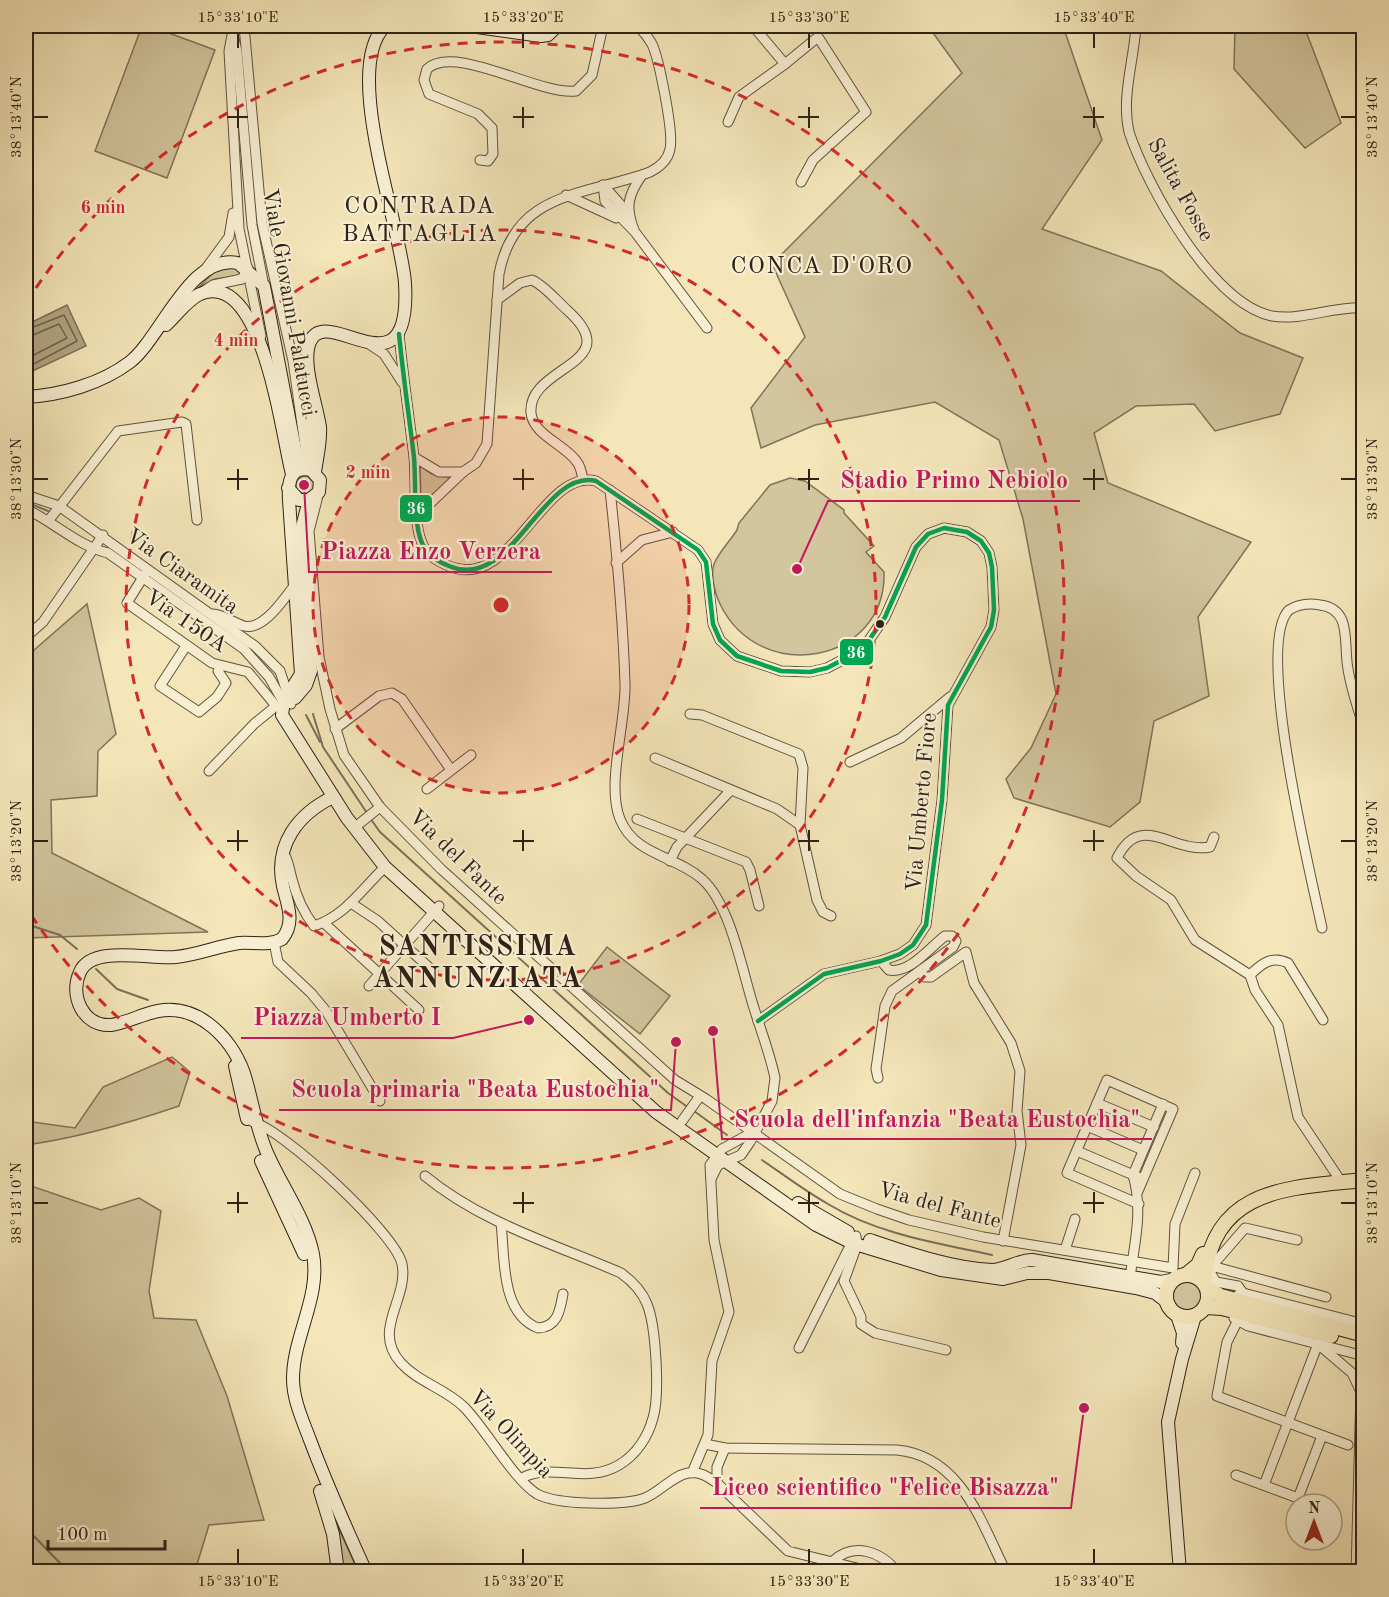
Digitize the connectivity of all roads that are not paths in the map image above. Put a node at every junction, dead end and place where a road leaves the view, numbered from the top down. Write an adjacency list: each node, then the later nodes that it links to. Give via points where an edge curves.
1 (244, 26): 36 (street, via 262,223)
2 (385, 26): 29 (main road, via 374,47 369,106 404,280)
3 (470, 26): 4 (main road, via 541,36)
4 (557, 26)
5 (603, 26): 14 (street, via 592,75 576,91 560,91 476,66 436,63 427,69 424,80 429,94 478,114 492,128 493,154 488,160)
6 (638, 26): 15 (street, via 652,44 656,57 671,143 665,160)
7 (753, 26): 12 (street)
8 (821, 26): 11 (street)
9 (1136, 26): 27 (street, Salita Fosse, via 1130,56 1128,124 1171,218 1195,255 1231,293 1263,313 1284,316)
10 (231, 30): 19 (street, Viale Giovanni Palatucci); 21 (street, Viale Giovanni Palatucci, via 237,51)
11 (818, 37): 12 (street); 16 (street, via 870,109 813,160)
12 (785, 64): 13 (street, via 739,97)
13 (728, 122)
14 (480, 160)
15 (642, 175): 17 (street); 20 (street, via 629,196)
16 (801, 182)
17 (603, 185): 18 (street); 20 (street)
18 (566, 195): 20 (street); 26 (street, via 541,208 513,235 501,267)
19 (236, 196): 22 (street, Viale Giovanni Palatucci); 23 (street, via 228,237)
20 (625, 217): 28 (street)
21 (256, 246): 22 (street); 24 (street, Viale Giovanni Palatucci)
22 (247, 270): 23 (main road, via 228,261); 24 (main road); 25 (street, via 238,282 217,283); 32 (street, Viale Giovanni Palatucci)
23 (204, 271): 30 (main road, via 171,308)
24 (264, 286): 39 (main road, Viale Giovanni Palatucci, via 296,454)
25 (198, 295): 30 (main road); 32 (main road, via 222,293 237,302)
26 (498, 300): 40 (street, via 487,444 476,463); 41 (street, via 520,283 532,280 583,326 587,339 584,351 573,364 543,384 531,408 536,424 579,465)
27 (1364, 308)
28 (707, 328)
29 (399, 334): 31 (main road, via 385,344); 33 (street)
30 (150, 340): 34 (main road, via 130,362 105,377 70,389)
31 (366, 342): 33 (street, via 384,354); 35 (main road, via 330,331 313,338 309,352)
32 (263, 344): 39 (main road, Viale Giovanni Palatucci)
33 (403, 385): 38 (street)
34 (26, 397)
35 (314, 406): 37 (main road); 39 (main road, via 320,434)
36 (302, 427): 37 (street); 39 (street)
37 (310, 438): 39 (main road)
38 (414, 457): 40 (street, via 439,472); 48 (street)
39 (306, 468): 42 (main road); 45 (main road, via 321,484)
40 (463, 472): 48 (street)
41 (583, 480): 43 (street, Via Umberto Fiore); 48 (street, via 565,489 492,563 480,569 461,570 430,556 420,538)
42 (288, 488): 45 (main road, via 294,497); 56 (main road)
43 (610, 490): 51 (street, Via Umberto Fiore); 54 (street)
44 (26, 495): 46 (street, Via Ciaramita)
45 (314, 496): 60 (main road, via 301,531); 64 (street, Via del Fante, via 309,531)
46 (59, 506): 49 (street); 50 (street, via 119,430 182,422 186,424); 52 (street, Via Ciaramita)
47 (26, 509): 49 (street, Via Ciaramita)
48 (418, 515)
49 (49, 520): 53 (street, Via Ciaramita)
50 (197, 520)
51 (674, 532): 54 (street, via 642,540); 65 (street, Via Umberto Fiore, via 698,550 706,562 713,624 725,646 754,663 800,673 836,665 867,643 885,617 916,548 928,534 952,528 974,535 986,546 991,560 993,619 985,640)
52 (103, 536): 53 (street); 55 (street, Via Ciaramita)
53 (94, 550): 55 (street, Via Ciaramita); 58 (street, via 43,622)
54 (616, 563): 85 (street, via 625,684 615,804 632,837)
55 (146, 573): 57 (street, Via Ciaramita); 59 (street, Via 150A, via 127,603); 66 (street, Via Ciaramita, via 243,649)
56 (295, 585): 57 (street, via 257,625 246,626 224,615); 62 (main road)
57 (211, 614): 63 (street, Via Ciaramita, via 255,646)
58 (26, 637)
59 (186, 646): 61 (street, Via 150A); 61 (street, via 160,686 199,712 226,683 218,671)
60 (310, 658): 64 (street); 66 (main road, via 308,680)
61 (220, 666): 66 (street, Via 150A, via 248,672)
62 (301, 674): 63 (street, via 294,678); 66 (main road)
63 (282, 675): 66 (street, Via Ciaramita)
64 (323, 682): 69 (street, Via del Fante)
65 (951, 696): 72 (street, via 901,738); 95 (street, Via Umberto Fiore, via 929,917 913,945)
66 (284, 704): 74 (street, via 254,724); 77 (main road, via 292,730)
67 (690, 714): 80 (street, via 702,715 799,754)
68 (1364, 728): 92 (street, via 1349,676 1344,624 1339,612 1333,607 1312,604 1289,610 1281,623 1277,691)
69 (335, 729): 73 (street, via 379,696 392,693 402,699); 78 (street, Via del Fante, via 344,755)
70 (471, 755): 73 (street)
71 (655, 758): 76 (street)
72 (850, 762)
73 (451, 770): 75 (street)
74 (209, 771)
75 (427, 789)
76 (730, 791): 80 (street, via 777,810); 83 (street)
77 (333, 797): 81 (main road); 84 (main road, via 301,818)
78 (378, 809): 81 (street); 105 (street, Via del Fante)
79 (637, 819): 83 (street)
80 (800, 825): 90 (street, via 817,900 820,908)
81 (358, 829): 86 (main road); 89 (main road)
82 (1214, 837): 99 (street, via 1210,847 1193,848 1154,833 1146,834 1131,841 1117,858 1171,900 1195,940)
83 (686, 838): 85 (street); 88 (street, via 746,862)
84 (283, 852): 91 (street, via 307,917 314,926); 93 (main road, via 282,880 290,919 285,935)
85 (670, 861): 103 (street, via 702,879 718,901)
86 (385, 867): 87 (street); 89 (main road)
87 (351, 903): 91 (street); 94 (street)
88 (759, 906)
89 (436, 909): 94 (street); 109 (main road)
90 (831, 916)
91 (324, 923): 98 (street)
92 (1322, 928)
93 (274, 942): 106 (street, via 278,962 322,1006); 111 (main road, via 239,943 176,957 100,956 86,963 78,975 80,1005 92,1021 111,1024 162,1010 185,1012 216,1029 243,1069)
94 (405, 944): 96 (street); 98 (street)
95 (881, 961): 97 (street, via 889,970 897,970 922,956 945,936 955,938 953,947); 103 (street, Via Umberto Fiore, via 824,974)
96 (433, 971)
97 (920, 971): 104 (street, via 888,998 876,1069); 131 (street, via 924,977 931,977 966,952 974,983 1016,1056 1021,1076 1017,1111 1021,1145)
98 (378, 974): 100 (street); 101 (street)
99 (1250, 975): 102 (street, via 1266,962 1288,963); 123 (street, via 1278,1025 1298,1117)
100 (369, 986)
101 (419, 1010)
102 (1323, 1020)
103 (758, 1021): 114 (street, via 776,1084 772,1101)
104 (878, 1078)
105 (698, 1098): 110 (street); 114 (street, Via del Fante)
106 (380, 1101)
107 (1097, 1103): 108 (street, via 1107,1080); 112 (street); 113 (street)
108 (1163, 1104): 113 (street); 121 (street, via 1173,1109)
109 (659, 1109): 110 (main road); 117 (main road)
110 (684, 1118): 117 (main road)
111 (252, 1122): 164 (street, Via Olimpia, via 283,1138 317,1166 394,1247 403,1274 389,1319 394,1354 409,1371 462,1405); 167 (main road, via 276,1182 312,1249 315,1273 295,1356 293,1386)
112 (1087, 1126): 115 (street); 116 (street)
113 (1154, 1127): 115 (street)
114 (753, 1132): 117 (street); 117 (street, via 741,1155); 131 (street, Via del Fante, via 840,1194 909,1220)
115 (1143, 1150): 119 (street)
116 (1077, 1151): 119 (street); 126 (street, via 1067,1173)
117 (724, 1156): 129 (main road, via 816,1225); 159 (street, via 710,1165 714,1240 729,1312 712,1361)
118 (1194, 1173): 137 (street, via 1175,1224)
119 (1133, 1175): 121 (street); 125 (street)
120 (425, 1176): 128 (street)
121 (1143, 1179): 125 (street)
122 (1364, 1180): 123 (main road)
123 (1342, 1182): 124 (main road)
124 (1317, 1185): 135 (main road, via 1268,1193 1248,1203 1220,1229); 138 (main road, via 1273,1187 1245,1199 1216,1226 1198,1265)
125 (1138, 1191): 126 (street)
126 (1139, 1204): 133 (street)
127 (1075, 1219): 132 (street)
128 (501, 1223): 142 (street, via 509,1292 518,1315 538,1328 549,1326 557,1317); 164 (street, via 630,1280 647,1304 653,1330 654,1417 632,1456 593,1475 540,1471)
129 (855, 1240): 134 (main road, via 992,1270); 136 (main road, via 941,1270 1003,1279); 153 (street); 154 (street, via 844,1281 863,1327)
130 (1297, 1240): 135 (street, via 1245,1228)
131 (1003, 1241): 132 (street, Via del Fante)
132 (1065, 1251): 133 (street, Via del Fante)
133 (1133, 1261): 137 (street, Via del Fante); 139 (street)
134 (1012, 1263): 136 (main road, via 1012,1270); 139 (main road, via 1032,1260)
135 (1209, 1265): 140 (main road); 141 (street, via 1214,1280 1226,1286 1239,1286); 143 (street)
136 (1019, 1274): 144 (main road, via 1049,1273 1136,1288 1155,1293)
137 (1172, 1274): 138 (main road); 139 (main road, via 1161,1282); 144 (main road, via 1166,1290)
138 (1187, 1274): 140 (main road)
139 (1130, 1277)
140 (1205, 1286): 145 (main road); 146 (main road, via 1209,1298)
141 (1243, 1293): 145 (street); 149 (street)
142 (562, 1294)
143 (1326, 1297)
144 (1167, 1302): 147 (main road)
145 (1227, 1303): 146 (main road); 148 (street); 150 (main road)
146 (1200, 1312): 147 (main road); 156 (main road)
147 (1177, 1315): 156 (main road, via 1183,1333)
148 (1238, 1322): 150 (street); 157 (street, via 1227,1342 1217,1396)
149 (1364, 1324)
150 (1322, 1334): 151 (main road); 152 (main road); 155 (street); 157 (street); 175 (street, via 1352,1373 1361,1392)
151 (1364, 1335)
152 (1364, 1344)
153 (799, 1348)
154 (946, 1350)
155 (1364, 1356)
156 (1182, 1359): 174 (main road, via 1168,1436)
157 (1288, 1423): 158 (street); 166 (street)
158 (1322, 1436): 160 (street); 166 (street, via 1299,1498)
159 (705, 1444): 161 (street); 162 (street)
160 (1348, 1445)
161 (725, 1448): 165 (street, via 717,1467); 173 (street, via 897,1450 921,1455 961,1485)
162 (692, 1473): 164 (street, Via Olimpia, via 644,1498 610,1504 546,1497); 165 (street, via 703,1474)
163 (1236, 1475): 166 (street)
164 (522, 1478)
165 (717, 1483): 168 (street, via 782,1548)
166 (1264, 1485)
167 (335, 1521): 169 (main road); 170 (main road)
168 (833, 1561): 171 (street); 172 (street, via 847,1551 867,1551 884,1558)
169 (338, 1572)
170 (366, 1572)
171 (873, 1572)
172 (897, 1572)
173 (1006, 1572)
174 (1180, 1572)
175 (1356, 1572)

